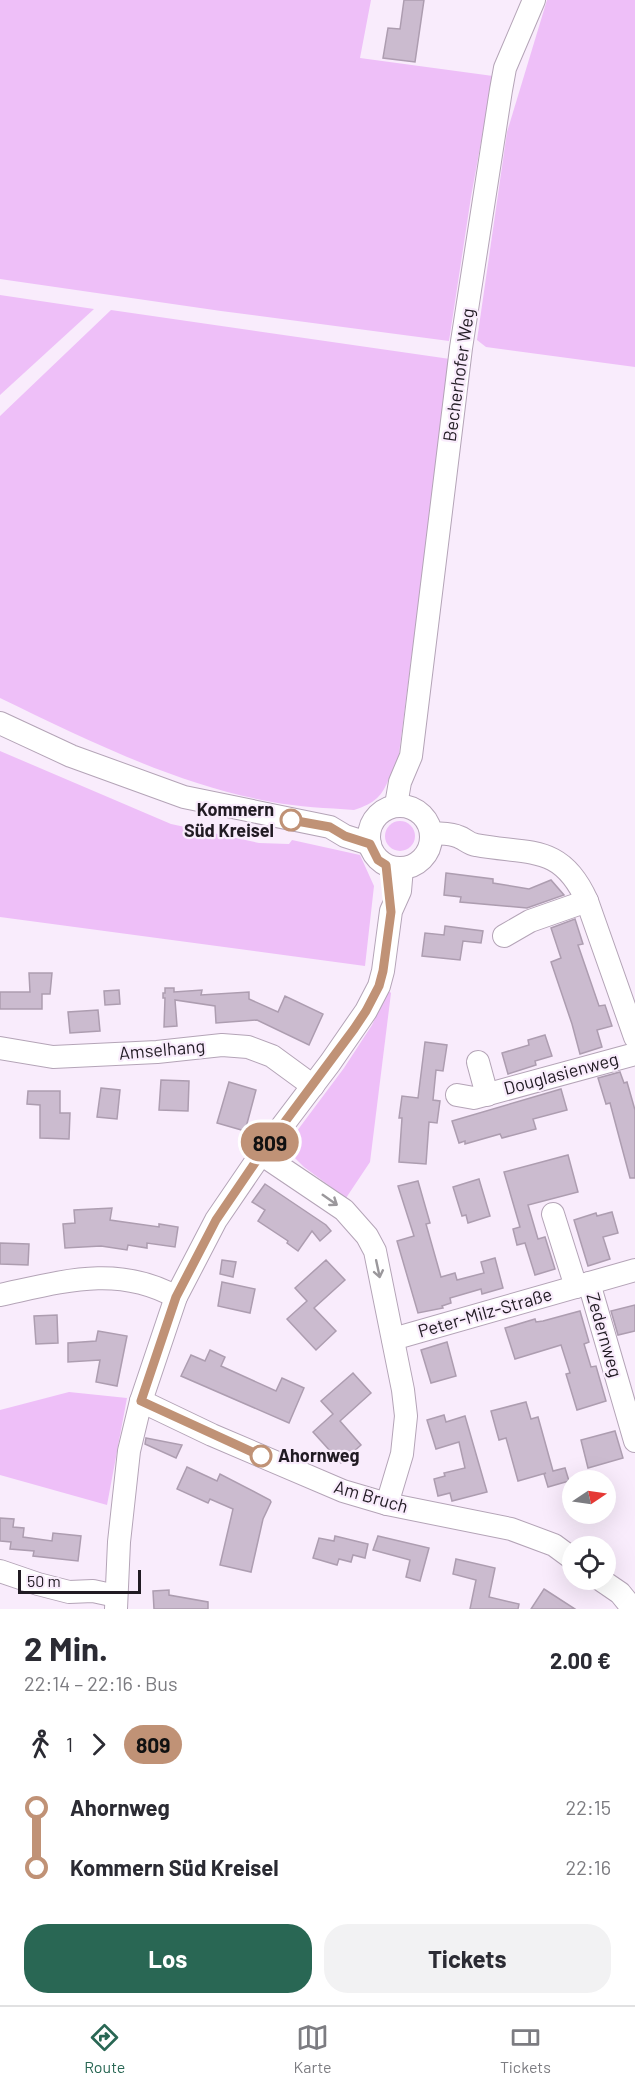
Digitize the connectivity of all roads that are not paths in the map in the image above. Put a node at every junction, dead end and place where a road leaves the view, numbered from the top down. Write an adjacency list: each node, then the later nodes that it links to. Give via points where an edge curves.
1 (534, 0): 3 (street, Becherhofer Weg, via 505,68 494,133 461,348 411,756 415,783)
2 (0, 723): 5 (street, via 71,756 184,797)
3 (404, 807): 4 (street, via 387,808); 6 (street, via 425,818)
4 (373, 822): 5 (street, via 348,821); 7 (street)
5 (330, 827): 7 (street)
6 (430, 842): 8 (street, via 418,863); 9 (street, via 455,851 472,844 543,855 566,867 580,884)
7 (370, 844): 8 (street, via 378,860)
8 (394, 867): 15 (street, via 379,986)
9 (587, 902): 10 (street, via 530,921); 11 (street)
10 (504, 936)
11 (635, 1037)
12 (0, 1048): 15 (street, Amselhang, via 53,1057 222,1045 249,1047 272,1056)
13 (635, 1054): 17 (street, Douglasienweg)
14 (478, 1062): 17 (street, Douglasienweg)
15 (313, 1086): 18 (street)
16 (457, 1095): 17 (street, Douglasienweg)
17 (487, 1095)
18 (261, 1154): 23 (street, via 216,1220); 24 (street, one-way to 24, via 344,1210 367,1236 375,1251)
19 (553, 1214): 21 (street, Peter-Milz-Straße)
20 (635, 1270): 21 (street, Peter-Milz-Straße)
21 (582, 1285): 24 (street, Peter-Milz-Straße); 26 (street, Zedernweg)
22 (0, 1295): 23 (street, via 78,1279 116,1277 159,1288)
23 (176, 1297): 25 (street)
24 (393, 1340): 27 (street, via 406,1416 402,1454)
25 (141, 1401): 27 (street, Am Bruch, via 343,1491); 31 (street, via 129,1451)
26 (633, 1427)
27 (387, 1504): 28 (street, Am Bruch, via 511,1529)
28 (562, 1551)
29 (0, 1571): 31 (street, via 69,1592 93,1591)
30 (616, 1590): 32 (street)
31 (116, 1603)
32 (633, 1609)

